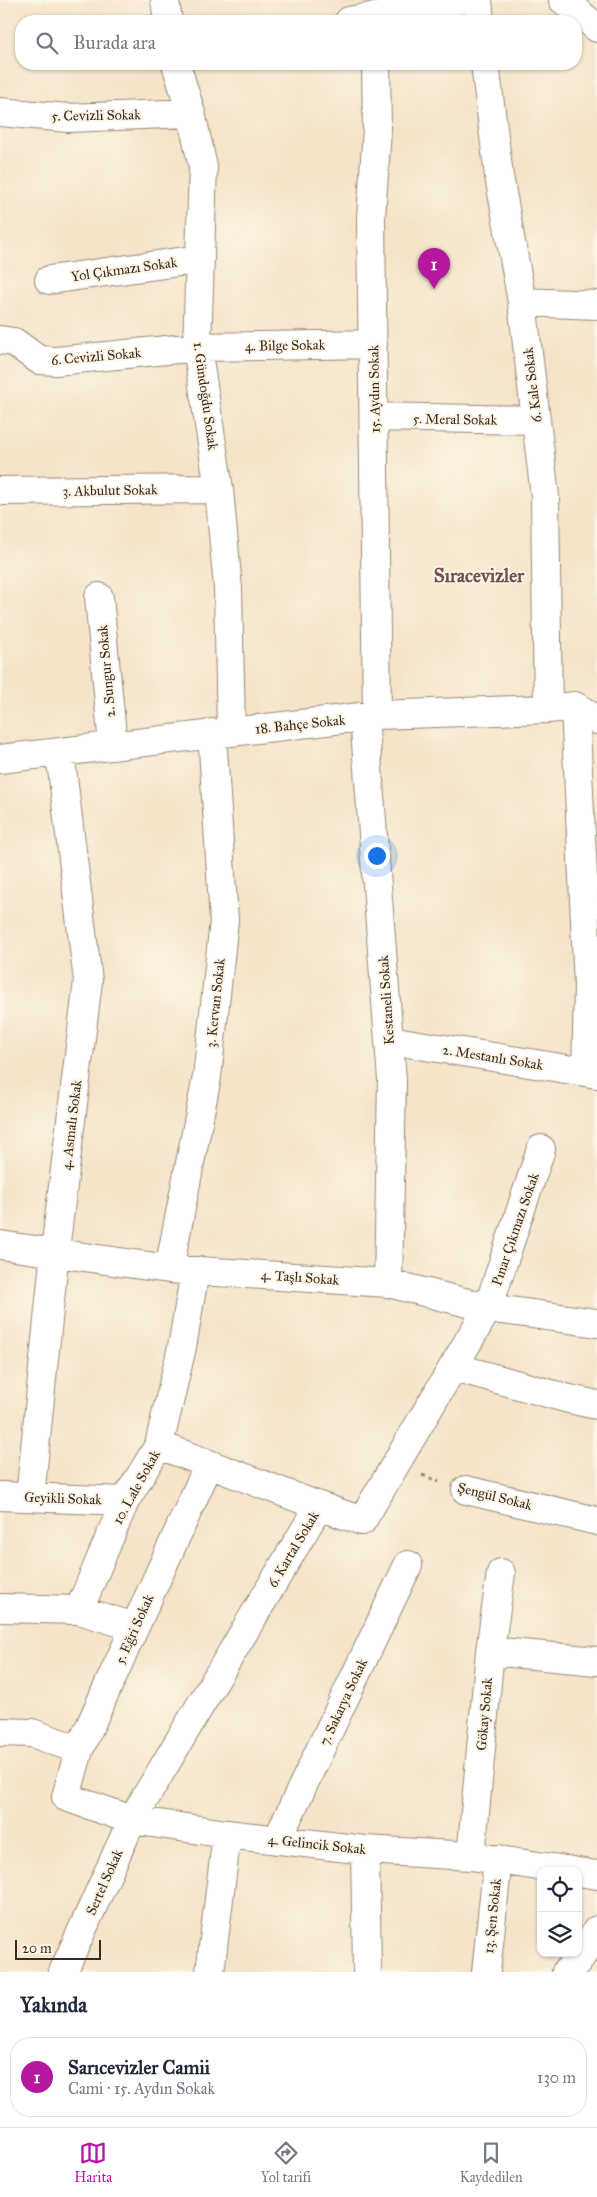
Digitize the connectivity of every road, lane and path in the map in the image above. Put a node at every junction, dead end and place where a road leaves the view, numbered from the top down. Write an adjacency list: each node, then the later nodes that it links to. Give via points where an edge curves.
1 (165, 0): 5 (street)
2 (462, 0): 6 (street)
3 (478, 0): 7 (street)
4 (563, 0): 8 (street)
5 (167, 15)
6 (360, 15)
7 (479, 15)
8 (581, 15)
9 (582, 16): 10 (street)
10 (597, 28)
11 (179, 70): 15 (street, 1. Gündoğdu Sokak)
12 (376, 70): 21 (street, 15. Aydın Sokak, via 377,128 371,218)
13 (486, 70): 18 (street, 6. Kale Sokak, via 499,176)
14 (0, 112): 15 (street, 5. Cevizli Sokak, via 68,118)
15 (191, 112): 16 (street, 1. Gündoğdu Sokak, via 203,167)
16 (200, 259): 17 (street, Yol Çıkmazı Sokak); 22 (street, 1. Gündoğdu Sokak)
17 (49, 280)
18 (522, 302): 19 (street); 24 (street, 6. Kale Sokak)
19 (597, 305)
20 (0, 340): 22 (street, 6. Cevizli Sokak, via 14,342 39,360 56,361)
21 (373, 344): 22 (street, 4. Bilge Sokak); 23 (street, 15. Aydın Sokak)
22 (197, 347): 25 (street, 1. Gündoğdu Sokak)
23 (374, 418): 24 (street, 5. Meral Sokak); 30 (street, 15. Aydın Sokak)
24 (536, 420): 28 (street, 6. Kale Sokak, via 545,496)
25 (219, 489): 26 (street, 3. Akbulut Sokak); 31 (street, 1. Gündoğdu Sokak, via 228,589)
26 (0, 490)
27 (100, 597): 32 (street, 2. Sungur Sokak)
28 (548, 709): 29 (street, 18. Bahçe Sokak); 30 (street, 18. Bahçe Sokak)
29 (586, 713): 35 (street)
30 (371, 716): 31 (street, 18. Bahçe Sokak); 36 (street, Kestaneli Sokak)
31 (221, 732): 32 (street, 18. Bahçe Sokak); 41 (street, 3. Kervan Sokak, via 224,921 207,1077)
32 (113, 746): 33 (street, 18. Bahçe Sokak)
33 (60, 753): 34 (street, 18. Bahçe Sokak); 40 (street, 4. Asmalı Sokak, via 88,982)
34 (0, 759)
35 (587, 772): 37 (street, via 588,986)
36 (389, 1040): 37 (street, 2. Mestanlı Sokak); 43 (street, Kestaneli Sokak, via 392,1080)
37 (592, 1073)
38 (541, 1149): 44 (street, Pınar Çıkmazı Sokak)
39 (0, 1245): 40 (street, 4. Taşlı Sokak)
40 (55, 1251): 41 (street, 4. Taşlı Sokak); 53 (street, 4. Asmalı Sokak)
41 (169, 1269): 42 (street, 4. Taşlı Sokak)
42 (195, 1271): 43 (street, 4. Taşlı Sokak); 48 (street, 10. Lale Sokak, via 182,1347)
43 (388, 1283): 44 (street, 4. Taşlı Sokak)
44 (488, 1308): 45 (street, 4. Taşlı Sokak); 46 (street, 6. Kartal Sokak)
45 (597, 1323)
46 (454, 1367): 47 (street); 50 (street, 6. Kartal Sokak)
47 (597, 1405)
48 (159, 1445): 49 (street); 54 (street, 10. Lale Sokak)
49 (209, 1464): 55 (street); 61 (street, 5. Eğri Sokak)
50 (395, 1466): 51 (path, Şengül Sokak); 55 (street, 6. Kartal Sokak, via 362,1521)
51 (466, 1490): 56 (street, Şengül Sokak)
52 (0, 1496): 53 (street, Geyikli Sokak)
53 (30, 1497): 54 (street, Geyikli Sokak)
54 (125, 1501): 60 (street, 10. Lale Sokak)
55 (318, 1506): 67 (street, 6. Kartal Sokak)
56 (597, 1521)
57 (408, 1565): 69 (street, 7. Sakarya Sokak)
58 (501, 1573): 62 (street, Gökay Sokak)
59 (0, 1608): 60 (street)
60 (79, 1610): 61 (street)
61 (135, 1626): 65 (street, 5. Eğri Sokak)
62 (490, 1651): 63 (street); 71 (street, Gökay Sokak)
63 (597, 1661)
64 (0, 1732): 65 (street, via 32,1734)
65 (79, 1750): 66 (street, 5. Eğri Sokak)
66 (66, 1797): 67 (street, 4. Gelincik Sokak)
67 (132, 1820): 68 (street, 4. Gelincik Sokak); 77 (street, Sertel Sokak)
68 (227, 1834): 69 (street, 4. Gelincik Sokak); 78 (street)
69 (277, 1840): 70 (street, 4. Gelincik Sokak)
70 (365, 1850): 71 (street, 4. Gelincik Sokak); 79 (street)
71 (472, 1856): 72 (street, 4. Gelincik Sokak)
72 (498, 1859): 73 (street, 4. Gelincik Sokak); 80 (street, 13. Şen Sokak)
73 (548, 1867)
74 (582, 1872): 75 (street)
75 (597, 1874)
76 (597, 1930): 81 (street, via 578,1962)
77 (63, 1972)
78 (210, 1972)
79 (367, 1972)
80 (486, 1972)
81 (566, 1972)

